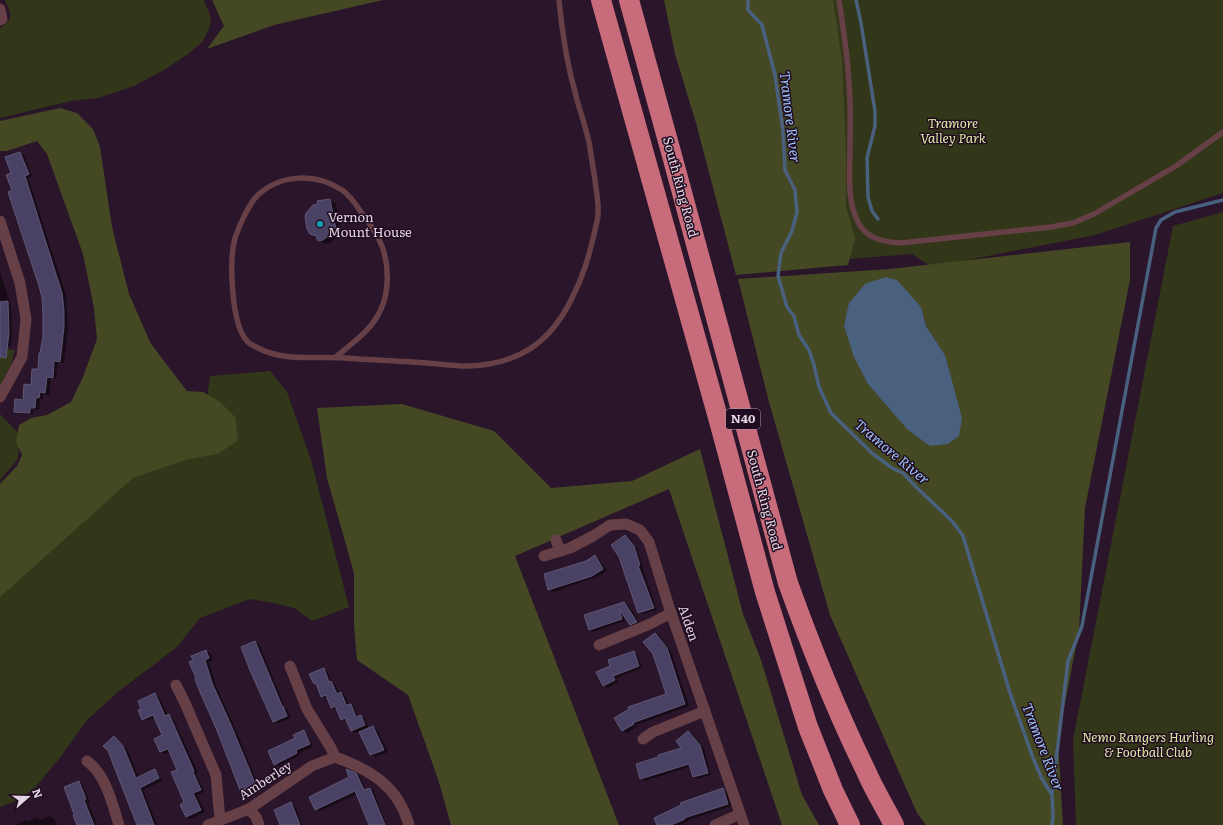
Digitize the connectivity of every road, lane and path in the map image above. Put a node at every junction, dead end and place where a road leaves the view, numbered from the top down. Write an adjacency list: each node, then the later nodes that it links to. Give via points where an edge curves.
1 (559, 0): 11 (lane, via 563,40 589,142 598,213 583,277 568,307 543,339 524,353 493,364 465,366)
2 (601, 0): 33 (highway, South Ring Road / N40, via 765,592 808,727)
3 (629, 0): 9 (highway, South Ring Road / N40)
4 (641, 0): 9 (highway, via 656,59)
5 (839, 0): 8 (lane, via 850,85 851,203 864,231 880,240 901,243 1073,223 1094,214 1162,174)
6 (0, 9): 7 (street)
7 (0, 20)
8 (1223, 132)
9 (671, 152): 34 (highway, South Ring Road / N40, via 788,583 841,719)
10 (0, 221): 12 (street, via 20,283 26,319 22,357)
11 (336, 357): 11 (lane, via 302,358 263,351 247,342 235,309 232,260 235,239 246,214 257,196 274,184 296,177 318,179 341,190 360,210 383,249 387,270 382,307 374,323)
12 (0, 397)
13 (556, 540): 14 (street)
14 (560, 551): 15 (street, Alden); 16 (street, Alden, via 610,525 626,524 640,530 649,542)
15 (544, 556)
16 (671, 613): 17 (street); 20 (street, Alden)
17 (599, 645)
18 (290, 666): 22 (street, via 307,709)
19 (176, 685): 26 (street, via 216,775)
20 (705, 711): 21 (street, via 653,732); 25 (street, Alden)
21 (643, 739)
22 (335, 757): 24 (street, Amberley, via 312,766); 30 (street, via 356,764 380,778 398,799)
23 (87, 761): 27 (street, via 96,768 106,787)
24 (249, 809): 26 (street, Amberley); 29 (street)
25 (740, 814): 31 (street); 32 (street, Alden)
26 (220, 820): 28 (street, Amberley)
27 (119, 825)
28 (208, 825)
29 (259, 825)
30 (409, 825)
31 (715, 825)
32 (744, 825)
33 (850, 825)
34 (894, 825)

